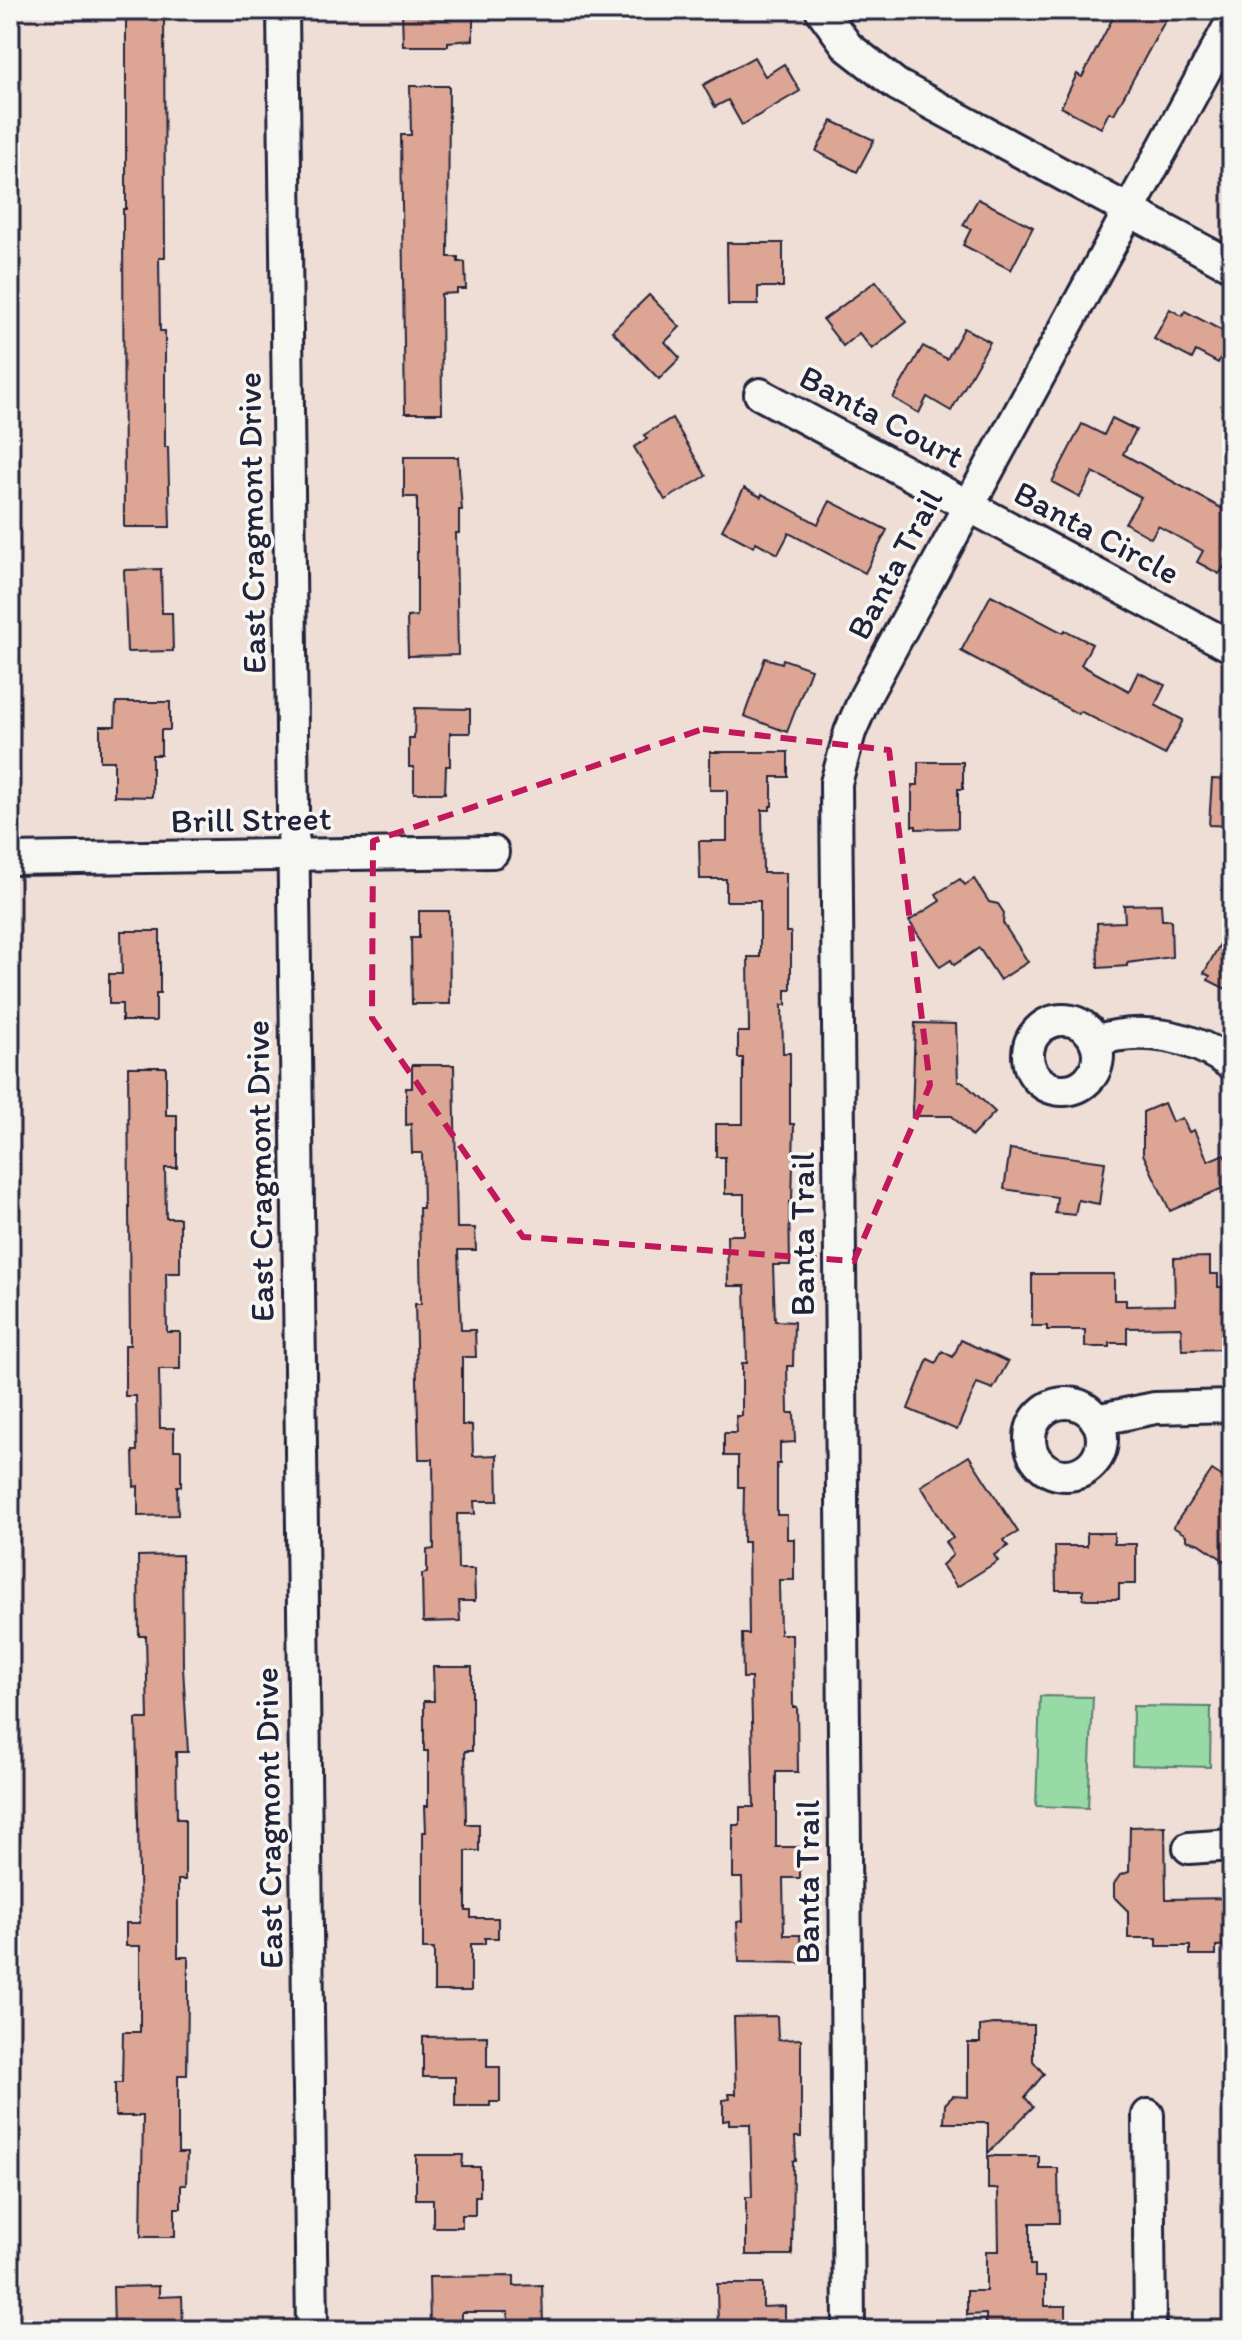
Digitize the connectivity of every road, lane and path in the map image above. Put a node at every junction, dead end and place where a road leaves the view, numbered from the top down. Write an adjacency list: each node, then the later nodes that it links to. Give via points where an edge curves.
1 (283, 10): 10 (street, East Cragmont Drive)
2 (821, 10): 4 (street, via 848,47 897,85)
3 (1232, 21): 4 (street, Banta Trail)
4 (1131, 210): 5 (street); 7 (street, Banta Trail)
5 (1232, 266)
6 (760, 394): 7 (street, Banta Court)
7 (968, 506): 8 (street, Banta Circle); 20 (street, Banta Trail, via 866,695 836,783)
8 (1232, 647)
9 (493, 852): 10 (street, Brill Street)
10 (293, 857): 11 (street, Brill Street); 19 (street, East Cragmont Drive)
11 (10, 859)
12 (1095, 1041): 13 (street, via 1131,1034 1179,1038)
13 (1232, 1065)
14 (1232, 1406): 15 (street, via 1155,1408)
15 (1096, 1420)
16 (1232, 1845): 17 (street)
17 (1189, 1848)
18 (1148, 2115): 21 (street)
19 (312, 2330)
20 (849, 2330)
21 (1150, 2330)

